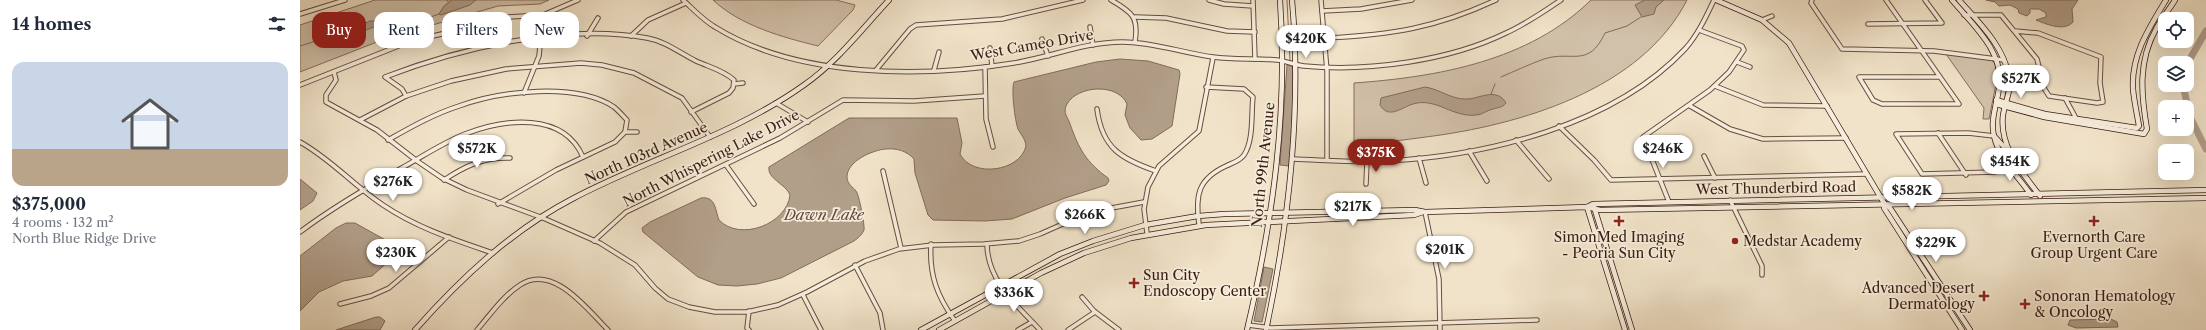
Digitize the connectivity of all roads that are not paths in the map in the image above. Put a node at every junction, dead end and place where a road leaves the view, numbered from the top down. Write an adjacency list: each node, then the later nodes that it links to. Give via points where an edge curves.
1 (345, 0): 29 (street)
2 (578, 0): 27 (street)
3 (683, 0): 23 (street, West Cameo Drive)
4 (889, 0): 65 (main road, North 103rd Avenue)
5 (1083, 0): 72 (street, via 1016,17 916,25)
6 (1111, 0): 34 (street, via 1124,6)
7 (1209, 0): 24 (street)
8 (1253, 0): 24 (street)
9 (1280, 0): 63 (main road, North 99th Avenue)
10 (1292, 0): 67 (main road, North 99th Avenue)
11 (1321, 0): 25 (street)
12 (1412, 0): 25 (street, via 1361,9)
13 (1496, 0): 47 (street, via 1475,11 1417,29 1380,35)
14 (1561, 0): 70 (street, West Cameo Drive, via 1533,20 1510,32 1465,49 1394,64)
15 (1715, 0): 36 (main road); 41 (street)
16 (1811, 0): 55 (street, via 1842,49)
17 (1886, 0): 38 (street)
18 (1925, 0): 38 (street, via 1942,23)
19 (1952, 0): 30 (main road)
20 (1959, 0): 31 (main road)
21 (2166, 0): 26 (main road)
22 (2175, 0): 28 (main road)
23 (686, 3): 45 (street, via 648,20); 65 (street, West Cameo Drive, via 712,24 740,39 781,54)
24 (1253, 6): 43 (street)
25 (1322, 11): 47 (street)
26 (2159, 11): 93 (main road, via 2144,35 2133,66 2134,100 2139,126 2129,128)
27 (550, 12)
28 (2167, 12)
29 (300, 14)
30 (1964, 15): 31 (street); 61 (main road)
31 (1972, 15): 42 (street, via 2001,15); 62 (main road)
32 (520, 16): 74 (street, via 491,18 386,50)
33 (1772, 16): 36 (street)
34 (1135, 17): 43 (street, via 1166,18 1227,31); 50 (street)
35 (598, 18): 44 (street)
36 (1762, 20): 89 (main road, via 1789,44)
37 (1868, 24): 38 (street)
38 (1904, 24): 55 (street)
39 (1090, 27): 51 (street)
40 (2158, 28): 93 (main road, via 2148,46 2142,70 2141,92 2146,131 2139,134)
41 (1699, 30): 64 (street, via 1742,46 1744,50); 95 (street, via 1671,63 1640,87 1600,110)
42 (2015, 31): 84 (street, via 2037,59 2044,89 2049,96); 84 (street, via 2038,33 2102,58 2100,83 2103,102 2100,104)
43 (1255, 32): 60 (street)
44 (587, 36): 45 (street); 46 (street)
45 (631, 36): 77 (street, via 662,42 728,74 734,80)
46 (579, 37)
47 (1326, 38): 70 (street)
48 (1042, 39): 58 (street)
49 (520, 42): 82 (street, via 445,57 384,77 402,89)
50 (1135, 42): 51 (street, West Cameo Drive); 59 (street, West Cameo Drive)
51 (1093, 45): 58 (street, West Cameo Drive)
52 (541, 48): 66 (street)
53 (990, 48): 68 (street)
54 (1962, 50): 57 (street)
55 (1923, 51): 57 (street); 75 (street)
56 (939, 52): 73 (street)
57 (1963, 55): 61 (street)
58 (1048, 56): 68 (street, West Cameo Drive)
59 (1213, 58): 60 (street, West Cameo Drive); 80 (street)
60 (1255, 59): 63 (street, West Cameo Drive)
61 (1996, 59): 62 (street); 85 (main road, via 2000,80)
62 (2004, 60): 87 (main road, via 2010,81)
63 (1283, 62): 67 (street, West Cameo Drive); 150 (main road, North 99th Avenue, via 1282,115)
64 (1737, 62): 71 (street); 79 (street)
65 (829, 64): 72 (street, West Cameo Drive); 86 (main road, North 103rd Avenue)
66 (538, 65): 81 (street); 82 (street, via 474,75); 91 (street, via 581,63 618,68 634,73 682,98)
67 (1297, 65): 70 (street, West Cameo Drive); 111 (main road, North 99th Avenue)
68 (992, 66): 69 (street, West Cameo Drive)
69 (985, 67): 73 (street, West Cameo Drive); 83 (street)
70 (1327, 67): 113 (street)
71 (1750, 67)
72 (876, 70): 73 (street, West Cameo Drive)
73 (934, 70)
74 (334, 72): 78 (street); 92 (street, via 336,80 326,95 326,102 330,107)
75 (1940, 77): 75 (street, via 1859,77 1876,103 1959,104)
76 (744, 83): 77 (street)
77 (734, 84): 91 (street, via 729,93)
78 (300, 85)
79 (1715, 86): 88 (street); 89 (street, via 1763,105)
80 (1206, 87): 117 (street, via 1201,128 1194,138 1164,160); 151 (street, via 1244,89 1253,97 1247,148 1239,160 1217,170 1205,180 1196,197)
81 (524, 93): 96 (street, via 557,92 588,97 606,104 623,115 627,120); 102 (street, via 470,102 420,122)
82 (406, 96): 92 (street)
83 (985, 96): 94 (street, North Whispering Lake Drive, via 914,101 843,100); 105 (street, via 986,120)
84 (2066, 98): 93 (street)
85 (1996, 102): 87 (main road); 99 (main road)
86 (776, 103): 94 (street); 100 (main road, North 103rd Avenue)
87 (2005, 105): 93 (main road, via 2044,118); 107 (main road, via 2002,130)
88 (1690, 106): 101 (street, via 1730,129 1763,139); 124 (street, via 1643,137)
89 (1827, 106): 101 (main road)
90 (1096, 109): 117 (street, via 1105,138 1118,154 1131,163)
91 (691, 112): 100 (street)
92 (360, 120): 102 (street, via 378,130)
93 (2078, 120)
94 (808, 122): 116 (street, North Whispering Lake Drive)
95 (1559, 126): 103 (street); 124 (street, via 1611,180)
96 (625, 132): 97 (street); 109 (street, via 615,142)
97 (637, 132)
98 (1938, 133): 99 (street); 121 (street); 121 (street, via 1896,134 1922,174)
99 (1994, 136): 107 (main road); 131 (main road, via 2007,164)
100 (710, 137): 152 (main road, North 103rd Avenue, via 597,187)
101 (1846, 138): 120 (main road)
102 (388, 140): 114 (street)
103 (1516, 140): 106 (street); 123 (street)
104 (300, 142): 129 (street, via 333,163)
105 (993, 147)
106 (1469, 151): 112 (street); 126 (street)
107 (2009, 151): 132 (main road)
108 (1704, 156): 122 (street)
109 (583, 157): 114 (street, via 570,136 559,130 550,126 520,123 499,125 464,135); 141 (street)
110 (510, 158): 125 (street, via 483,158 467,164)
111 (1293, 158): 113 (street); 148 (main road, North 99th Avenue)
112 (1419, 158): 115 (street); 127 (street)
113 (1326, 160): 115 (street)
114 (415, 161): 125 (street); 129 (street)
115 (1367, 161): 128 (street)
116 (726, 165): 142 (street); 162 (street, North Whispering Lake Drive, via 626,212)
117 (1156, 171): 138 (street, via 1146,189)
118 (883, 172): 167 (street, via 894,208)
119 (1995, 172): 121 (street)
120 (1867, 174): 122 (street); 133 (main road)
121 (1966, 175)
122 (1715, 178): 124 (street)
123 (1549, 179)
124 (1659, 179): 139 (street)
125 (444, 180): 141 (street)
126 (1487, 181)
127 (1426, 183)
128 (1366, 184)
129 (362, 190): 157 (street); 161 (street, via 405,218)
130 (2206, 190): 132 (main road, West Thunderbird Road)
131 (2030, 194): 132 (main road, West Thunderbird Road); 133 (main road, West Thunderbird Road); 136 (main road)
132 (2039, 194): 137 (main road)
133 (1880, 197): 135 (main road, West Thunderbird Road); 140 (main road)
134 (2206, 198): 137 (main road, West Thunderbird Road)
135 (1730, 200): 139 (main road, West Thunderbird Road); 145 (street)
136 (2033, 200): 137 (main road, West Thunderbird Road); 140 (main road, West Thunderbird Road)
137 (2043, 200)
138 (1144, 202): 156 (street); 166 (street, via 1110,206 1083,214 1023,240)
139 (1669, 202): 143 (main road, West Thunderbird Road); 146 (main road, via 1668,205)
140 (1884, 203): 145 (main road, West Thunderbird Road); 163 (main road, via 1884,208); 164 (main road)
141 (498, 204): 152 (street)
142 (754, 204)
143 (1593, 204): 144 (main road, West Thunderbird Road); 147 (main road)
144 (1588, 207): 147 (main road, West Thunderbird Road); 149 (main road, West Thunderbird Road); 158 (main road)
145 (1733, 207): 146 (main road, West Thunderbird Road); 172 (street, via 1762,266)
146 (1641, 209): 147 (main road, West Thunderbird Road)
147 (1595, 210): 159 (main road)
148 (1286, 212): 149 (main road, West Thunderbird Road); 150 (main road, West Thunderbird Road); 154 (main road, North 99th Avenue)
149 (1425, 212): 154 (main road, West Thunderbird Road, via 1414,215); 188 (street, via 1439,279)
150 (1272, 213): 151 (main road, West Thunderbird Road); 153 (main road, North 99th Avenue)
151 (1198, 216): 155 (street); 156 (main road, West Thunderbird Road)
152 (541, 217): 162 (street); 170 (main road, North 103rd Avenue)
153 (1271, 221): 154 (main road, West Thunderbird Road); 155 (main road, West Thunderbird Road); 191 (main road, North 99th Avenue)
154 (1284, 221): 192 (main road, North 99th Avenue)
155 (1199, 224): 160 (main road, West Thunderbird Road)
156 (1145, 225): 160 (street); 173 (main road, West Thunderbird Road, via 1060,254)
157 (300, 232)
158 (1595, 232): 159 (main road); 168 (main road)
159 (1602, 232): 169 (main road)
160 (1147, 233): 176 (main road, West Thunderbird Road, via 1070,259)
161 (449, 237): 170 (street); 179 (street, via 390,288)
162 (594, 241): 180 (street, via 633,263 659,292 672,301 701,310 733,313)
163 (1905, 241): 164 (main road); 174 (main road)
164 (1912, 241): 175 (main road)
165 (931, 244): 166 (street); 167 (street); 182 (street, via 929,262 932,282 936,294)
166 (987, 244): 173 (street, via 988,266)
167 (901, 248): 171 (street)
168 (1601, 251): 169 (main road); 189 (main road)
169 (1608, 251): 190 (main road)
170 (493, 253): 193 (main road, North 103rd Avenue)
171 (855, 265): 177 (street); 198 (street, via 880,313)
172 (1762, 275)
173 (1000, 285): 176 (street); 182 (main road, West Thunderbird Road)
174 (1935, 288): 175 (main road); 186 (main road)
175 (1943, 288): 187 (main road)
176 (1006, 292): 184 (main road, West Thunderbird Road); 185 (street)
177 (803, 295): 180 (street, via 778,305); 197 (street)
178 (1082, 297): 181 (street)
179 (340, 304)
180 (749, 311): 196 (street)
181 (1095, 312): 203 (street); 204 (street)
182 (949, 314): 184 (street); 199 (main road, West Thunderbird Road)
183 (1537, 320): 188 (street)
184 (955, 321): 200 (main road, West Thunderbird Road)
185 (1032, 322): 201 (street); 202 (street)
186 (1957, 322): 187 (main road); 208 (main road)
187 (1965, 322): 209 (main road)
188 (1440, 323): 192 (street); 205 (street)
189 (1623, 323): 190 (main road); 206 (main road)
190 (1630, 323): 207 (main road)
191 (1248, 327): 192 (street)
192 (1266, 329)
193 (415, 330)
194 (477, 330): 195 (street, via 520,285 542,278 575,298)
195 (608, 330)
196 (749, 330)
197 (821, 330)
198 (883, 330)
199 (921, 330)
200 (939, 330)
201 (1018, 330)
202 (1040, 330)
203 (1068, 330)
204 (1119, 330)
205 (1440, 330)
206 (1625, 330)
207 (1632, 330)
208 (1962, 330)
209 (1970, 330)

